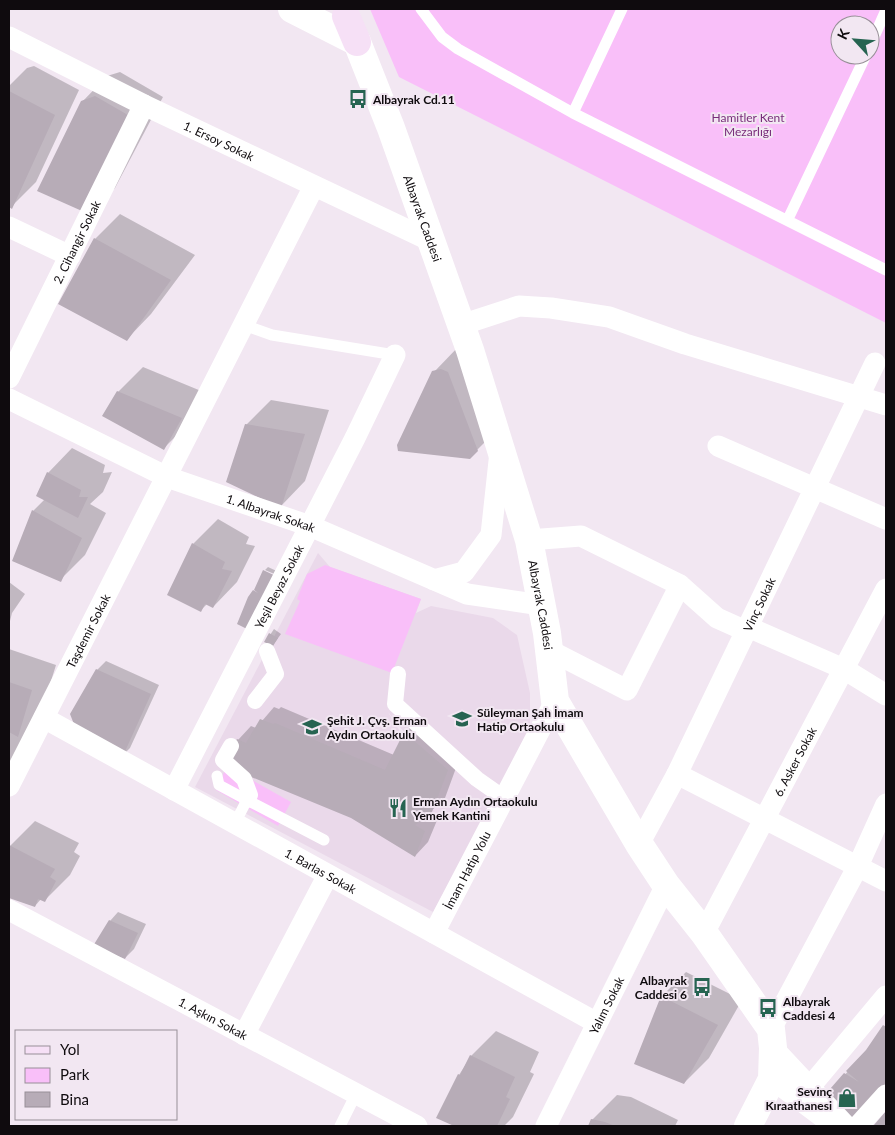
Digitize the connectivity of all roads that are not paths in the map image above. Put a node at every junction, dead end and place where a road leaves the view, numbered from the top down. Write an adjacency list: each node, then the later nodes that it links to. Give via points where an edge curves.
1 (292, 9): 8 (street)
2 (421, 9): 11 (lane, via 442,37 458,49)
3 (622, 9): 11 (lane)
4 (886, 10): 6 (lane)
5 (340, 11): 8 (main road)
6 (880, 24)
7 (9, 37): 10 (street, 1. Ersoy Sokak)
8 (357, 42): 15 (street, Albayrak Caddesi)
9 (861, 65): 13 (lane)
10 (144, 105): 12 (street, 1. Ersoy Sokak); 16 (street, 2. Cihangir Sokak)
11 (573, 113): 13 (lane)
12 (314, 186): 15 (street, 1. Ersoy Sokak); 18 (street, Taşdemir Sokak)
13 (788, 220): 17 (lane)
14 (9, 227): 16 (street)
15 (431, 241): 19 (street, Albayrak Caddesi)
16 (70, 256): 22 (street, 2. Cihangir Sokak)
17 (886, 270)
18 (244, 325): 20 (lane, via 272,335); 28 (street, Taşdemir Sokak)
19 (461, 325): 23 (street, via 519,306 609,318 685,344); 27 (street, Albayrak Caddesi)
20 (395, 355): 31 (street, Yeşil Beyaz Sokak)
21 (875, 363): 23 (street, Vinç Sokak)
22 (9, 378)
23 (860, 395): 25 (street); 29 (street, Vinç Sokak)
24 (9, 399): 28 (street, 1. Albayrak Sokak)
25 (886, 404)
26 (718, 446): 29 (street)
27 (500, 447): 32 (street, Albayrak Caddesi); 33 (street, via 491,535 464,572)
28 (167, 477): 31 (street, 1. Albayrak Sokak); 45 (street, Taşdemir Sokak)
29 (815, 488): 30 (street); 37 (street, Vinç Sokak)
30 (886, 519)
31 (310, 526): 33 (street, 1. Albayrak Sokak); 50 (street, Yeşil Beyaz Sokak)
32 (529, 540): 34 (street, via 582,536); 36 (street, Albayrak Caddesi)
33 (434, 580): 36 (street, 1. Albayrak Sokak, via 467,594)
34 (680, 585): 37 (street, via 717,618); 38 (street, via 627,690)
35 (886, 589): 40 (street, 6. Asker Sokak)
36 (542, 605): 38 (street, Albayrak Caddesi)
37 (747, 629): 40 (street); 47 (street, Vinç Sokak)
38 (549, 650): 44 (street, Albayrak Caddesi)
39 (266, 651): 43 (street, via 276,674)
40 (844, 669): 42 (street); 54 (street, 6. Asker Sokak)
41 (398, 674): 51 (street, via 395,704 478,779)
42 (886, 695)
43 (254, 701)
44 (555, 701): 51 (street, İmam Hatip Yolu); 57 (street, Albayrak Caddesi)
45 (44, 718): 49 (street, Taşdemir Sokak); 50 (street, 1. Barlas Sokak)
46 (231, 746): 52 (street, via 222,760 244,779 250,795)
47 (677, 774): 54 (street); 57 (street, Vinç Sokak)
48 (217, 776): 52 (lane, via 219,785)
49 (9, 786)
50 (174, 790): 55 (street, 1. Barlas Sokak)
51 (504, 798): 63 (street, İmam Hatip Yolu)
52 (247, 800): 55 (lane); 56 (lane)
53 (886, 804): 58 (street)
54 (764, 818): 58 (street); 64 (street, 6. Asker Sokak)
55 (234, 823): 59 (street, 1. Barlas Sokak)
56 (324, 840)
57 (639, 844): 61 (street, Albayrak Caddesi)
58 (858, 866): 60 (street); 68 (street)
59 (328, 875): 63 (street, 1. Barlas Sokak); 67 (street)
60 (886, 880)
61 (666, 885): 64 (street, Albayrak Caddesi); 66 (street, Yalım Sokak)
62 (9, 910): 67 (street, 1. Aşkın Sokak)
63 (434, 933): 66 (street, 1. Barlas Sokak)
64 (704, 933): 68 (street, Albayrak Caddesi)
65 (886, 996): 70 (street)
66 (597, 1023): 75 (street, Yalım Sokak)
67 (244, 1034): 71 (street, 1. Aşkın Sokak)
68 (772, 1039): 69 (street); 70 (street)
69 (772, 1079): 76 (street); 77 (street)
70 (809, 1088): 78 (street)
71 (356, 1094): 73 (lane); 74 (street, 1. Aşkın Sokak)
72 (886, 1095): 79 (street)
73 (340, 1126)
74 (418, 1126)
75 (546, 1126)
76 (748, 1126)
77 (834, 1126)
78 (846, 1126)
79 (858, 1126)

